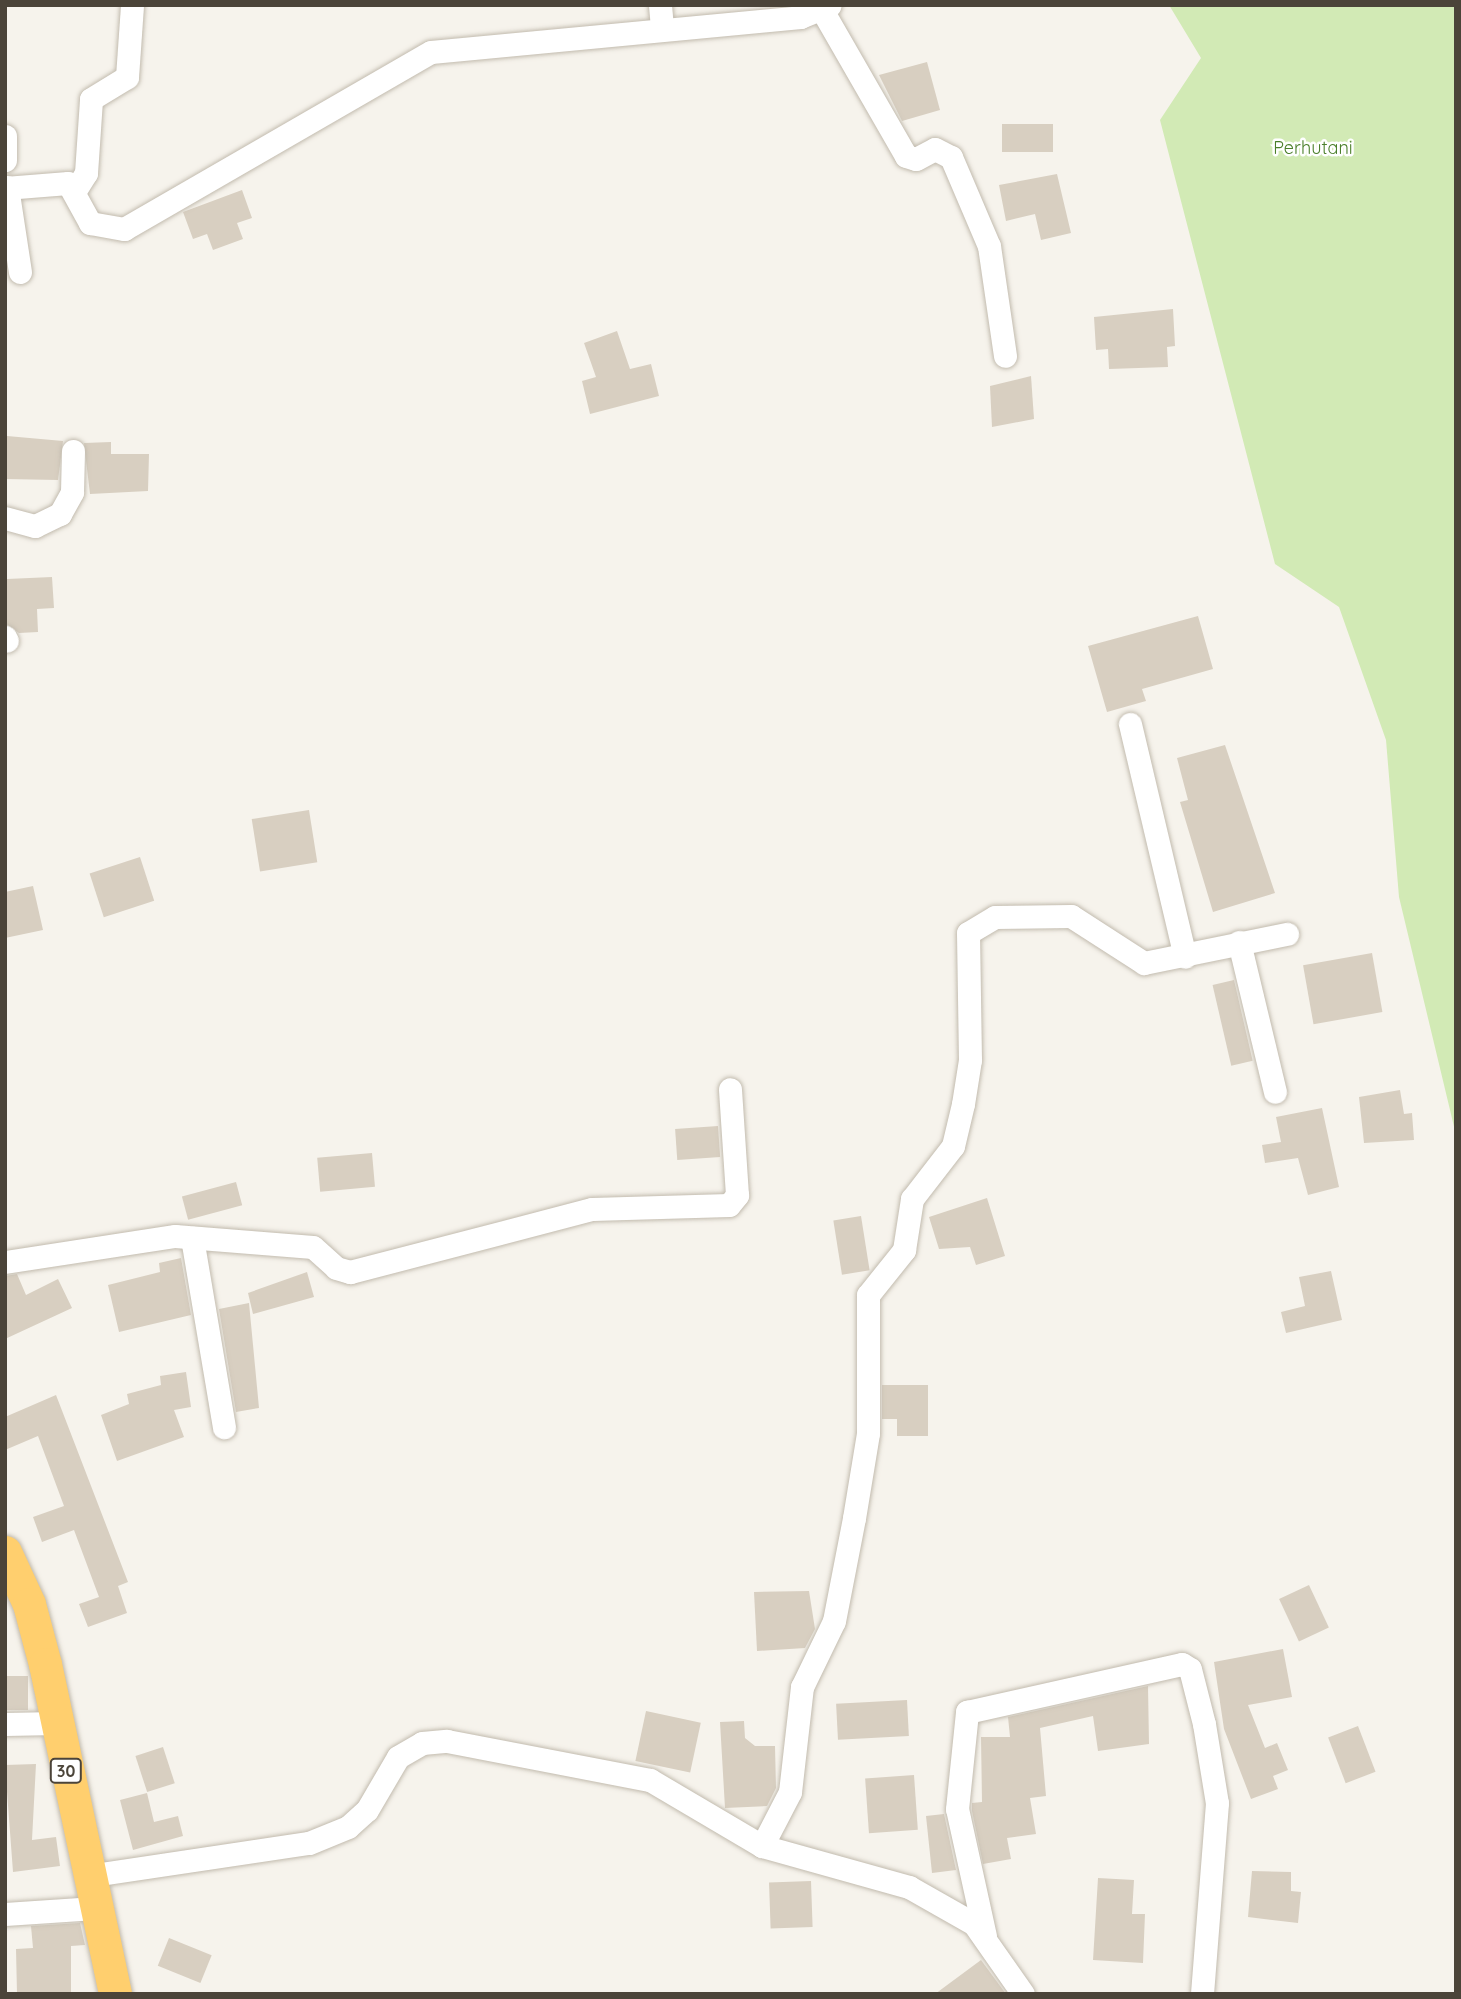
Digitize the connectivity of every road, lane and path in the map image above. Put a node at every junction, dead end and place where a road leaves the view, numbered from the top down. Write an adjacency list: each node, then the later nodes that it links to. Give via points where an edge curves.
1 (132, 5): 8 (street, via 127,77 91,99 86,173)
2 (660, 5): 4 (street)
3 (826, 8): 4 (street); 10 (street, via 906,156 916,159 935,149 951,157 989,246)
4 (662, 29): 8 (street, via 431,52 124,229 90,223)
5 (5, 136): 6 (street)
6 (5, 160)
7 (6, 188): 8 (street, via 49,180); 9 (street)
8 (76, 189)
9 (19, 272)
10 (1004, 356)
11 (73, 451): 12 (street, via 72,492 60,514 35,526)
12 (5, 518)
13 (1130, 724): 16 (street)
14 (1287, 934): 15 (street)
15 (1239, 942): 16 (street); 18 (street)
16 (1185, 957): 25 (street, via 1143,963 1071,916 995,917 968,933 970,1060 963,1104 953,1146 912,1199 904,1250 868,1295 867,1433 854,1518 834,1621 802,1687 790,1792)
17 (730, 1088): 19 (street, via 737,1183 733,1204 592,1209 350,1272 336,1268 313,1247)
18 (1275, 1092)
19 (192, 1237): 20 (street, via 124,1240); 21 (street)
20 (5, 1262)
21 (224, 1427)
22 (5, 1552): 23 (highway, 30, via 29,1604)
23 (58, 1723): 24 (street); 26 (highway, 30)
24 (5, 1724)
25 (762, 1846): 26 (street, via 650,1780 447,1741 422,1742 398,1757 367,1810 348,1827 309,1843); 29 (street, via 909,1887)
26 (87, 1876): 27 (highway, 30)
27 (96, 1908): 28 (street); 30 (highway, 30)
28 (5, 1914)
29 (985, 1936): 31 (street); 32 (street, via 957,1809 967,1712 1182,1664 1190,1670 1196,1691 1217,1804)
30 (116, 1994)
31 (1023, 1994)
32 (1202, 1994)

